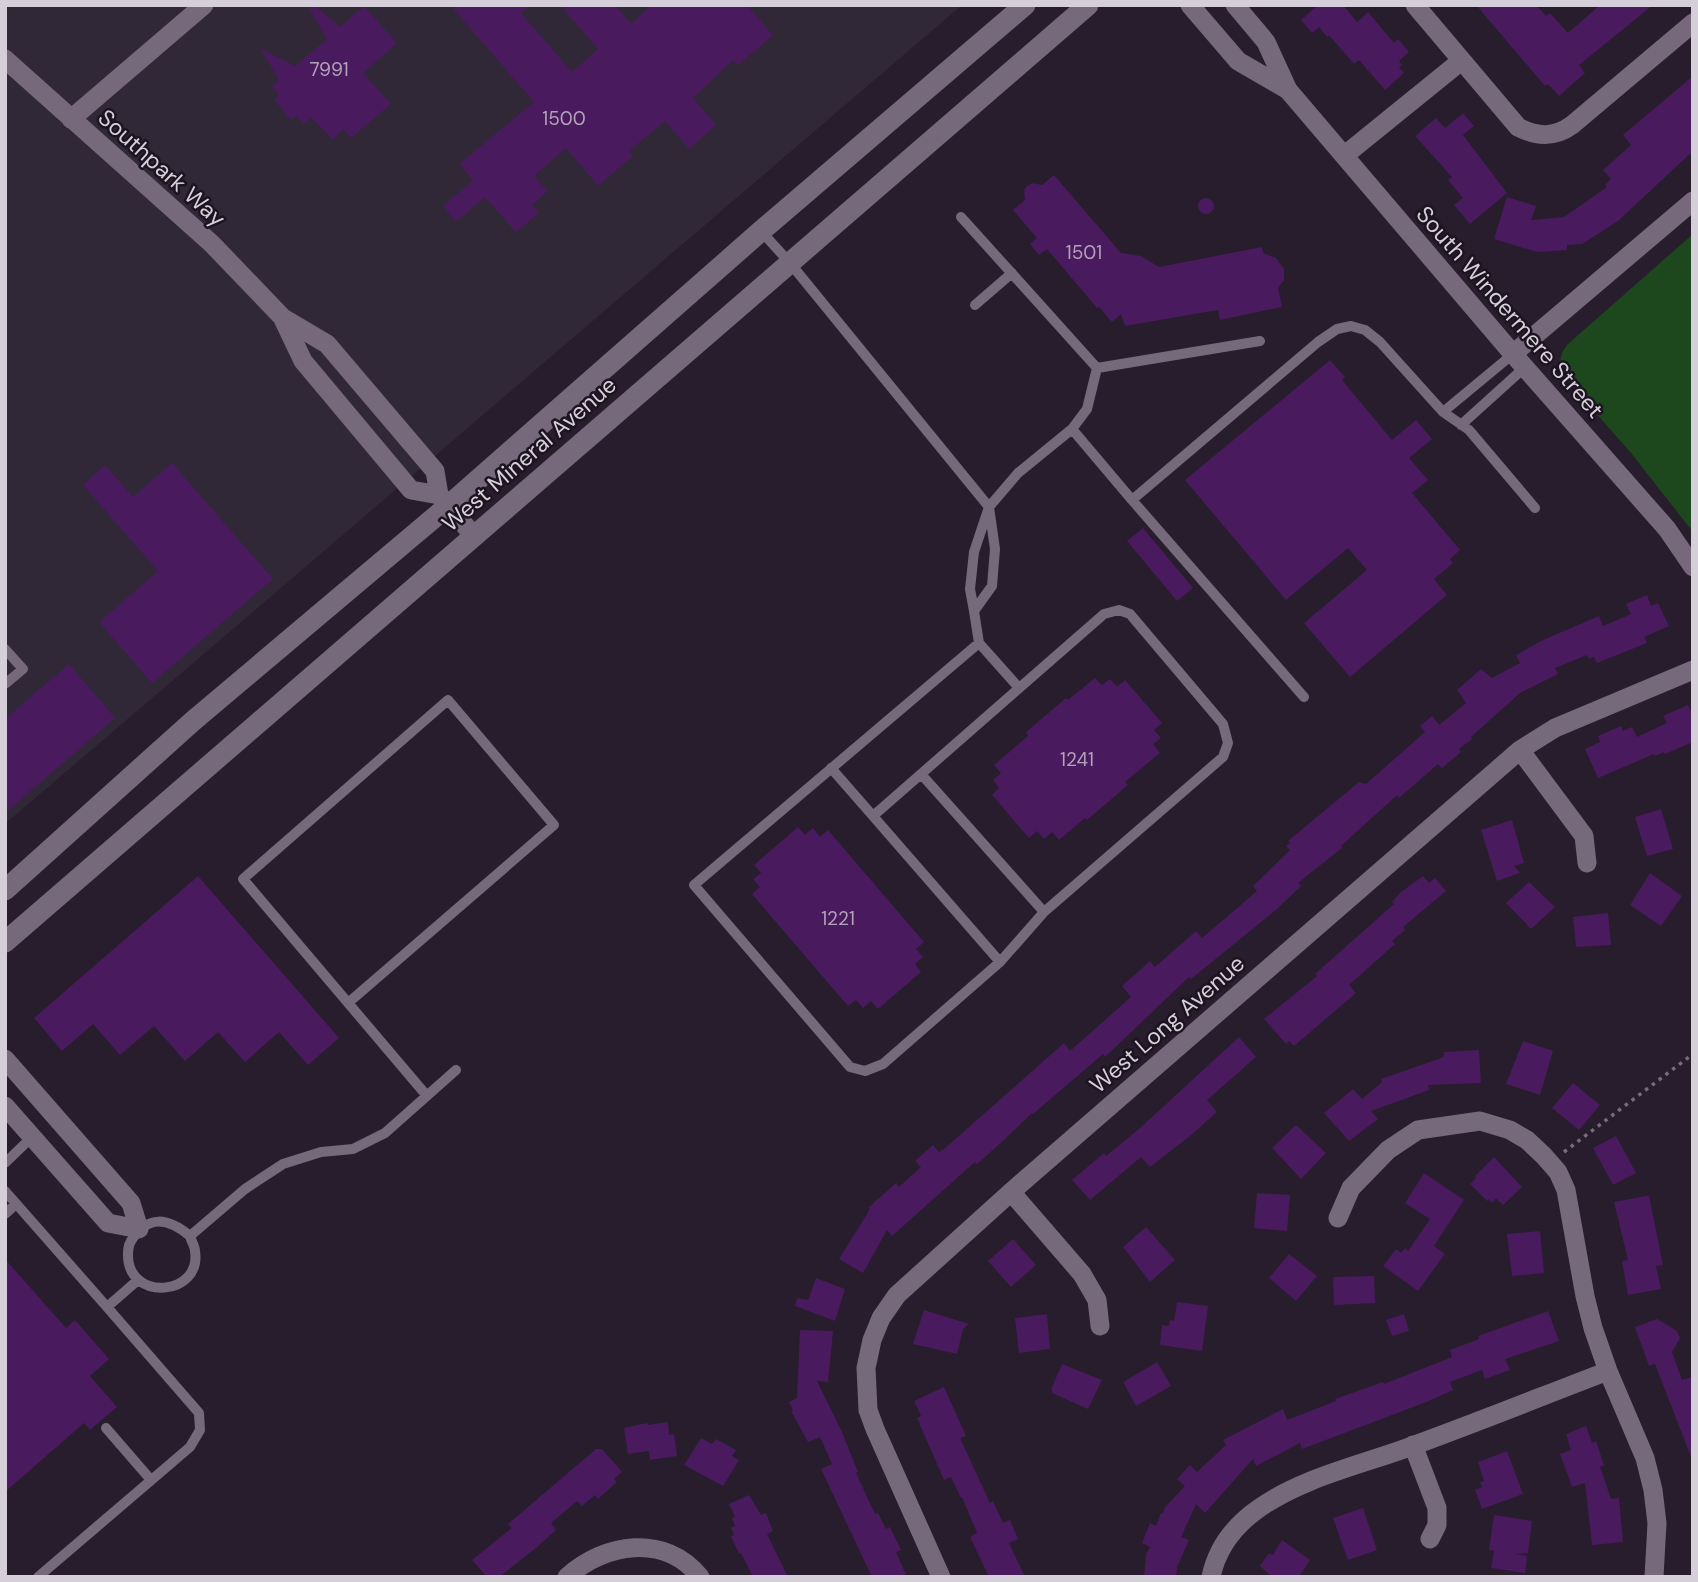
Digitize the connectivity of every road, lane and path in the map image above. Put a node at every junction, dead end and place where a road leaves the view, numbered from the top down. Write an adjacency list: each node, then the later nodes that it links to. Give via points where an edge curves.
1 (204, 5): 11 (street)
2 (1025, 5): 15 (main road, West Mineral Avenue)
3 (1088, 5): 16 (main road, West Mineral Avenue)
4 (1189, 5): 10 (street, South Windermere Street, via 1238,61)
5 (1235, 5): 10 (street, South Windermere Street, via 1266,42)
6 (1415, 5): 9 (street)
7 (1691, 28): 9 (street, via 1563,132 1551,135 1518,127)
8 (5, 59): 11 (street, Southpark Way)
9 (1461, 61): 12 (street)
10 (1288, 90): 12 (street, South Windermere Street)
11 (71, 119): 19 (street, Southpark Way, via 212,244)
12 (1345, 155): 21 (street, South Windermere Street)
13 (1693, 201): 21 (street)
14 (961, 217): 17 (lane)
15 (761, 231): 16 (lane); 27 (main road, West Mineral Avenue)
16 (790, 263): 28 (lane); 30 (main road, West Mineral Avenue)
17 (1012, 274): 18 (lane); 22 (lane)
18 (975, 306)
19 (283, 318): 27 (street, Southpark Way, via 327,344 435,471); 27 (street, Southpark Way, via 303,361 411,490)
20 (1260, 341): 22 (lane)
21 (1518, 361): 23 (lane); 24 (lane); 31 (street, South Windermere Street, via 1667,529)
22 (1097, 368): 25 (lane, via 1087,409)
23 (1443, 412): 24 (lane); 26 (lane, via 1365,330 1351,326 1336,329)
24 (1461, 425): 29 (lane)
25 (1072, 429): 26 (lane); 28 (lane, via 1018,473)
26 (1132, 500): 38 (lane)
27 (443, 501): 30 (street, Southpark Way); 44 (main road, West Mineral Avenue)
28 (989, 507): 32 (lane, via 974,552 970,589); 32 (lane, via 995,549 992,586)
29 (1535, 508)
30 (474, 536): 46 (main road, West Mineral Avenue)
31 (1693, 567)
32 (974, 611): 33 (lane)
33 (979, 643): 37 (lane); 40 (lane)
34 (5, 649): 36 (lane, via 23,669)
35 (1693, 670): 39 (street, West Long Avenue, via 1555,728)
36 (5, 684)
37 (1020, 688): 41 (lane); 45 (lane, via 1104,614 1119,610 1130,614 1223,724 1228,743 1223,757)
38 (1304, 697)
39 (1520, 750): 43 (street, via 1584,836); 58 (street, West Long Avenue)
40 (831, 768): 42 (lane); 47 (lane, via 694,885 841,1057 850,1067 865,1071 883,1064)
41 (921, 774): 42 (lane); 45 (lane)
42 (873, 816): 47 (lane)
43 (1587, 863)
44 (5, 890)
45 (1044, 912): 47 (lane)
46 (5, 942)
47 (1000, 962)
48 (348, 1003): 48 (lane, via 243,879 448,700 554,825); 52 (lane)
49 (1693, 1054): 56 (path)
50 (5, 1059): 62 (street, via 131,1203)
51 (456, 1070): 52 (lane)
52 (427, 1096): 63 (lane, via 385,1133 353,1149 321,1152 283,1164)
53 (5, 1106): 54 (street)
54 (32, 1137): 55 (lane); 62 (street, via 108,1223)
55 (5, 1163)
56 (1551, 1163): 61 (street, via 1527,1140 1480,1121 1418,1130 1388,1150 1351,1188); 67 (street, via 1566,1190 1585,1296)
57 (5, 1191): 59 (lane)
58 (1011, 1192): 66 (street, via 1087,1282 1097,1300); 75 (street, West Long Avenue, via 897,1295 881,1318 869,1353 865,1387 874,1429)
59 (16, 1203): 60 (lane); 65 (lane)
60 (5, 1213)
61 (1338, 1218)
62 (139, 1229): 63 (lane, via 166,1222); 64 (lane, via 128,1245 128,1264)
63 (190, 1236): 64 (lane, via 196,1252 194,1268 182,1283 152,1288)
64 (138, 1280): 65 (lane)
65 (107, 1307): 70 (lane, via 199,1413 200,1430 190,1447)
66 (1100, 1326)
67 (1608, 1371): 69 (street); 77 (street, via 1645,1458 1653,1490 1657,1523)
68 (106, 1428): 70 (lane)
69 (1413, 1446): 71 (street, via 1437,1508 1437,1525); 76 (street, via 1289,1489 1270,1500 1222,1544)
70 (151, 1479): 73 (lane)
71 (1430, 1539)
72 (575, 1571): 74 (street, via 607,1551 635,1547 676,1558)
73 (38, 1577)
74 (700, 1577)
75 (941, 1577)
76 (1210, 1577)
77 (1654, 1577)

